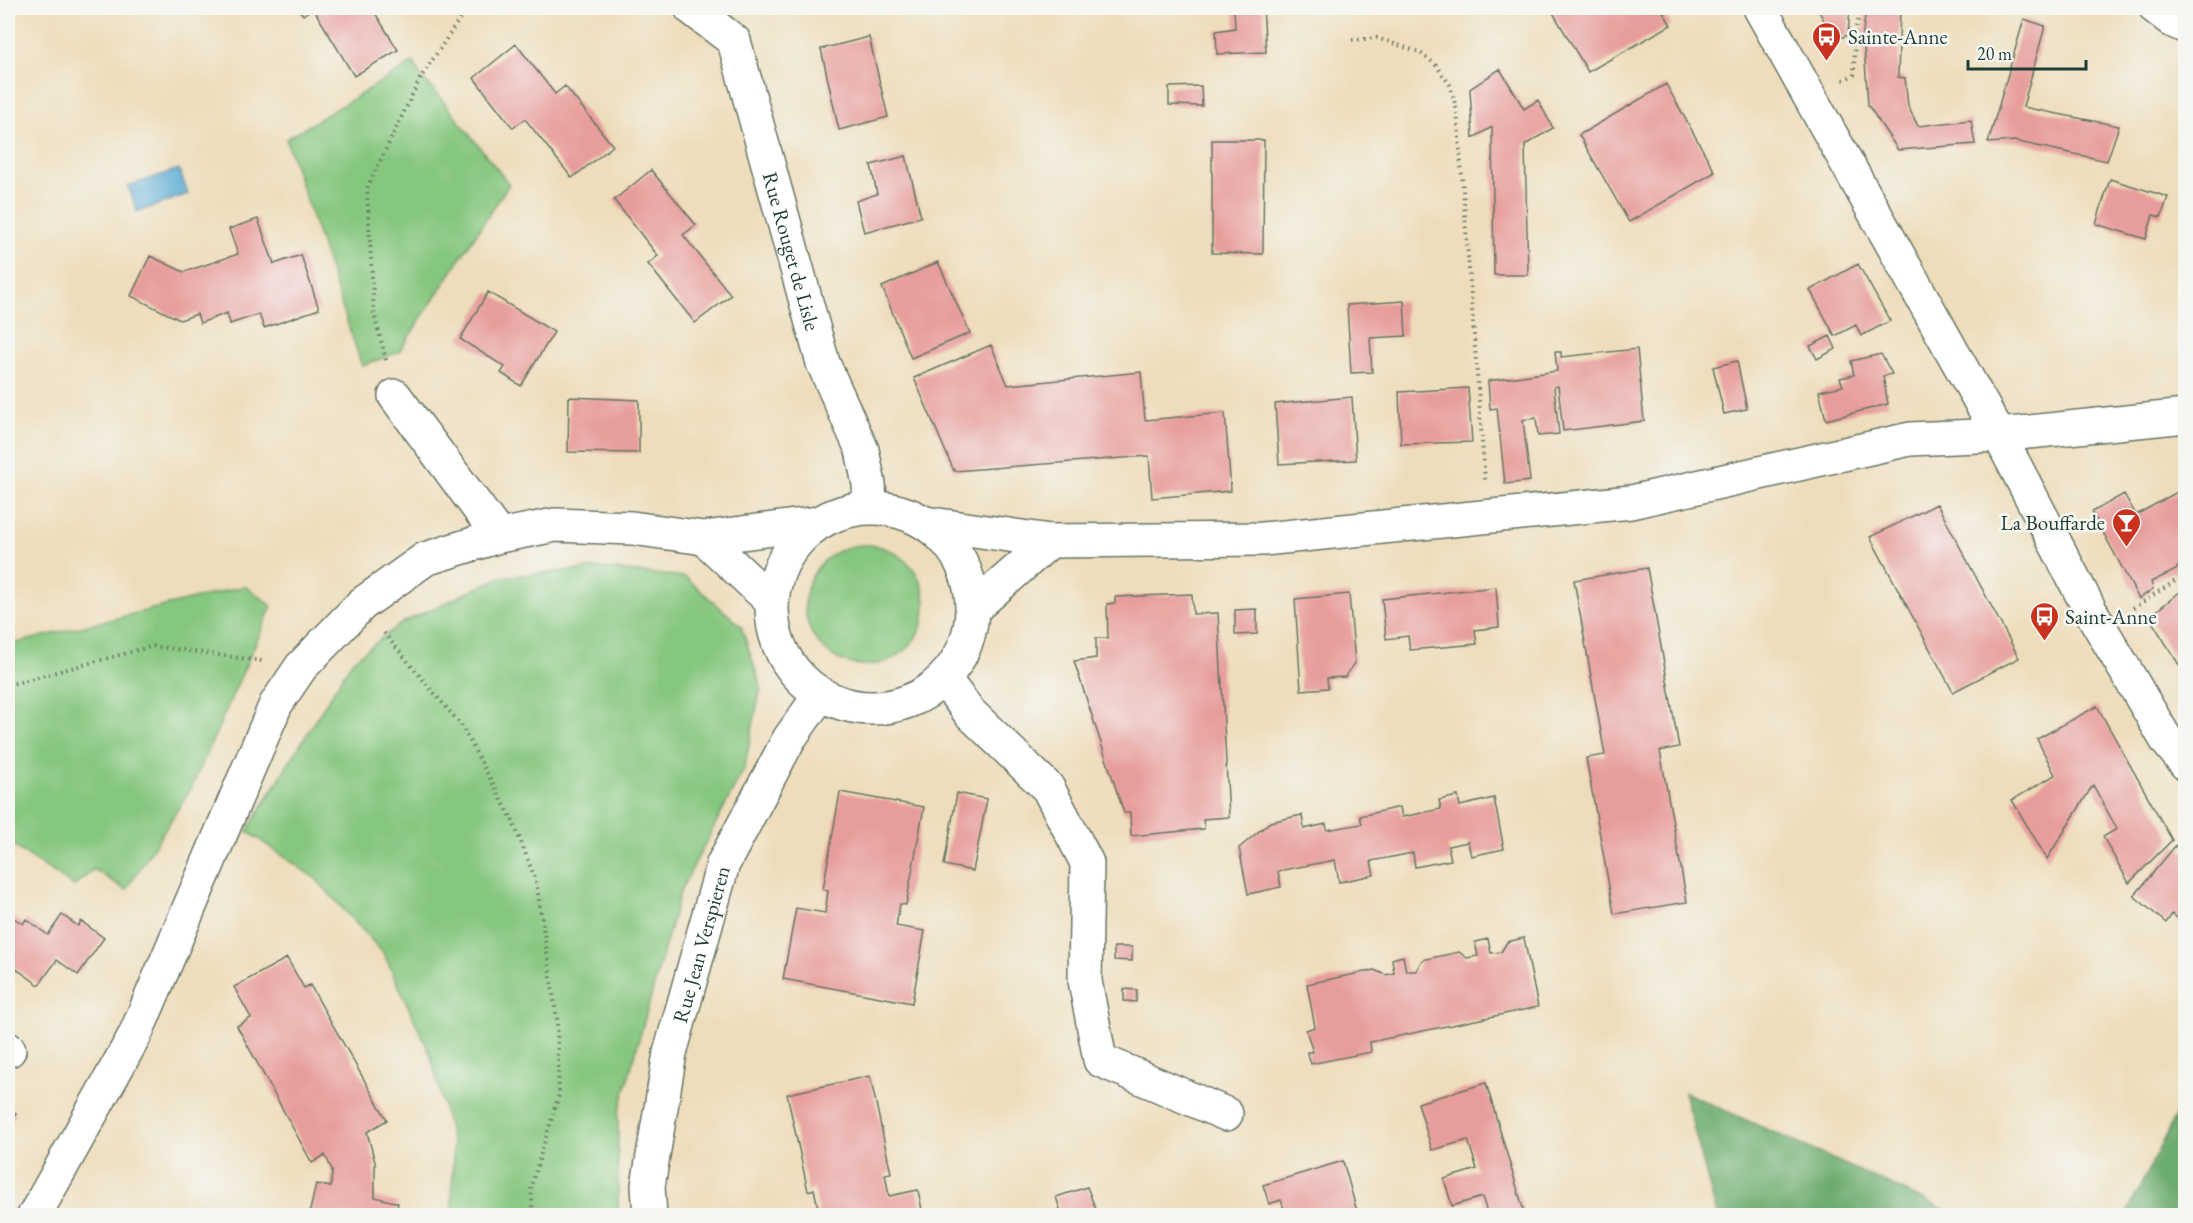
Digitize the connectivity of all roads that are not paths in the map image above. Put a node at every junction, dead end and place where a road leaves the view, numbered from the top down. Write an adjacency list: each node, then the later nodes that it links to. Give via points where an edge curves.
1 (691, 8): 8 (street, Rue Rouget de Lisle, via 734,41 823,363 862,450)
2 (1760, 8): 7 (street)
3 (2156, 8): 4 (street)
4 (2186, 27)
5 (395, 396): 11 (street)
6 (2186, 416): 7 (street)
7 (1999, 435): 13 (street, via 1910,439 1630,502 1263,539); 18 (street, via 2101,629 2167,741)
8 (870, 507): 9 (street, via 838,513); 10 (street, via 894,510)
9 (818, 523): 12 (street); 14 (street, via 795,543 778,570)
10 (926, 523): 13 (street); 15 (street, via 951,545 967,575)
11 (499, 536): 12 (street, via 555,525 632,528); 20 (street, via 425,559 362,604 301,666 276,704 135,1035)
12 (704, 538): 14 (street)
13 (1050, 541): 15 (street)
14 (771, 601): 17 (street, via 773,629 782,655 798,677)
15 (973, 609): 16 (street, via 960,659)
16 (944, 679): 17 (street, via 916,699 885,709 851,707); 19 (street, via 970,713 1048,788 1087,863 1085,981 1100,1060)
17 (819, 695): 21 (street, Rue Jean Verspieren, via 789,739 723,864 670,1053 648,1186)
18 (2186, 764)
19 (1226, 1114)
20 (34, 1215)
21 (650, 1215)

